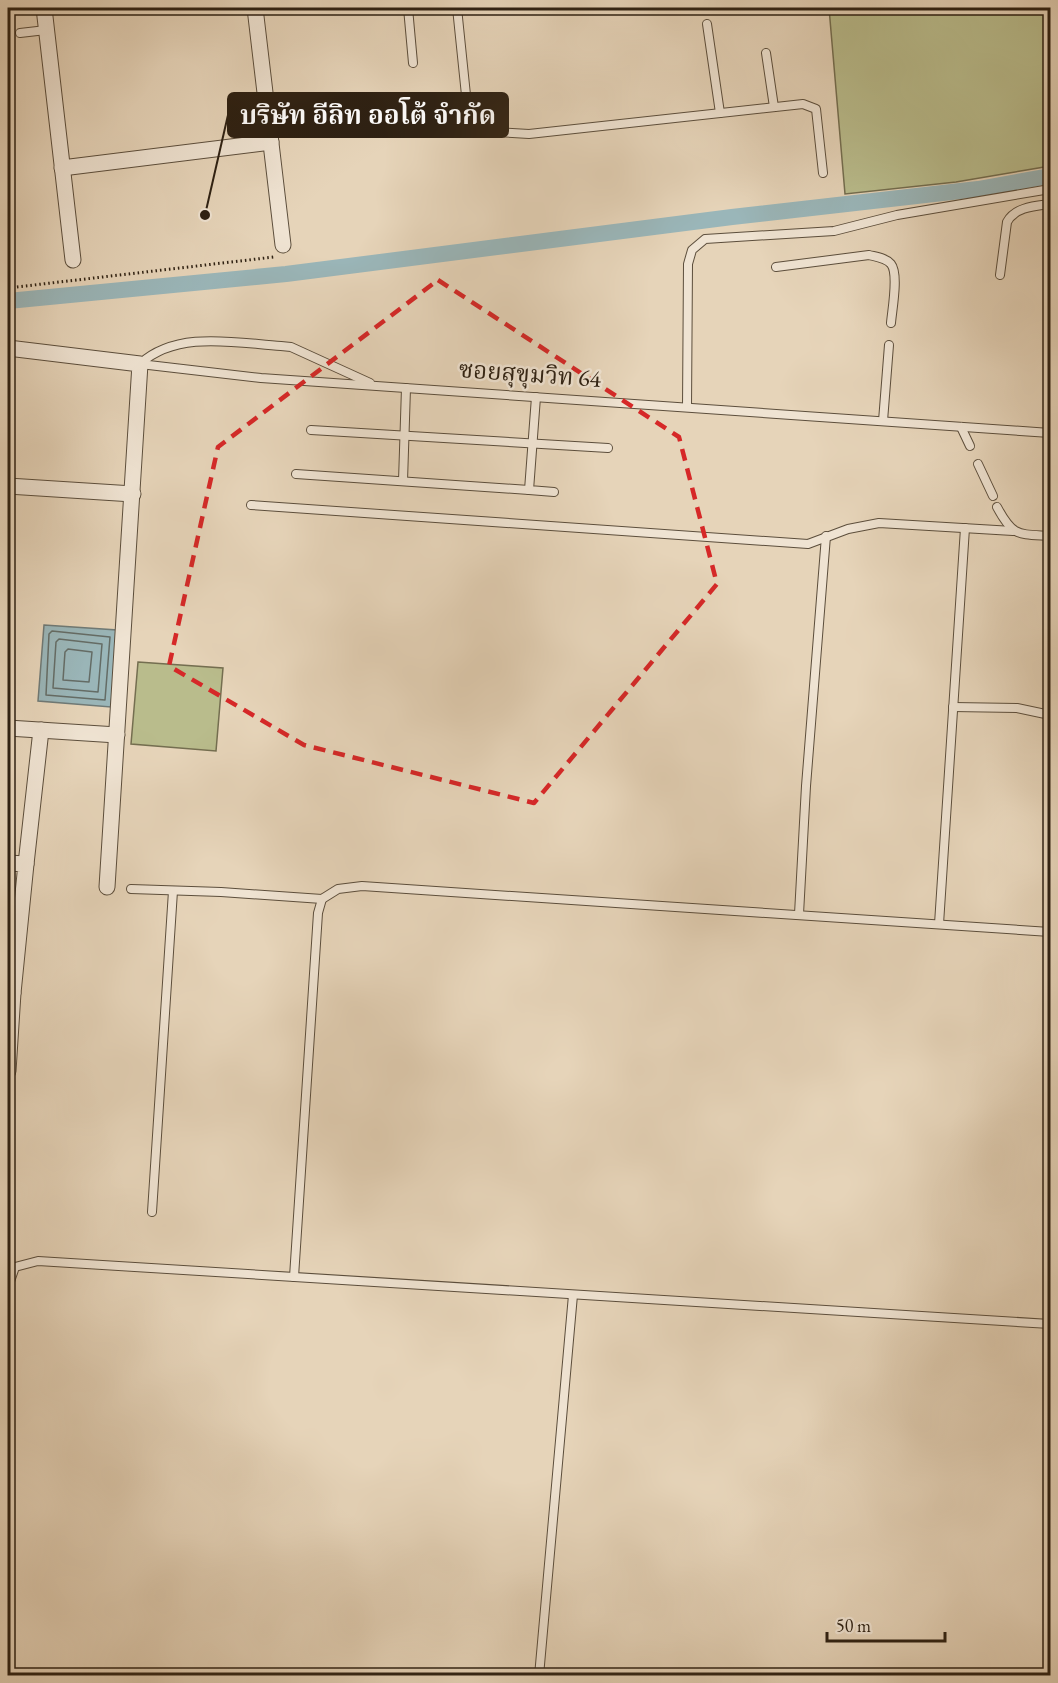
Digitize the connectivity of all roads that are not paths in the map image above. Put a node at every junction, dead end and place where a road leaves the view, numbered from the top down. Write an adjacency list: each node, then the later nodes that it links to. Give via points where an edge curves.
1 (44, 8): 6 (street)
2 (255, 8): 12 (street)
3 (408, 8): 9 (lane)
4 (457, 8): 11 (lane, via 466,95 479,125 496,132 529,134)
5 (707, 24): 11 (lane)
6 (46, 30): 7 (lane); 13 (street)
7 (21, 33)
8 (766, 53): 10 (lane)
9 (413, 63)
10 (774, 107): 11 (lane); 14 (lane, via 803,104 816,109)
11 (720, 113)
12 (271, 142): 13 (street); 17 (street)
13 (62, 168): 18 (street)
14 (823, 173)
15 (1050, 189): 28 (lane, via 897,215 834,231 705,239 692,250 688,264)
16 (1050, 204): 20 (lane, via 1010,215)
17 (283, 245)
18 (73, 260)
19 (776, 267): 21 (lane, via 869,255 882,258 895,272)
20 (1000, 275)
21 (891, 323)
22 (889, 345): 29 (lane)
23 (8, 348): 24 (street, ซอยสุขุมวิท 64)
24 (140, 364): 25 (lane, ซอยสุขุมวิท 64); 25 (lane, via 149,356 182,343 281,346); 43 (street)
25 (377, 386): 26 (lane, ซอยสุขุมวิท 64)
26 (406, 388): 27 (lane, ซอยสุขุมวิท 64); 33 (lane)
27 (536, 397): 28 (lane, ซอยสุขุมวิท 64); 34 (lane)
28 (687, 407): 29 (lane, ซอยสุขุมวิท 64)
29 (883, 421): 30 (lane, ซอยสุขุมวิท 64)
30 (961, 427): 32 (lane, ซอยสุขุมวิท 64); 35 (lane)
31 (311, 430): 33 (lane)
32 (1050, 433)
33 (404, 436): 34 (lane); 39 (lane)
34 (532, 444): 36 (lane); 41 (lane)
35 (970, 446)
36 (608, 448)
37 (978, 464): 44 (lane)
38 (296, 474): 39 (lane)
39 (403, 482): 41 (lane)
40 (8, 486): 43 (street)
41 (529, 490): 42 (lane)
42 (554, 492)
43 (133, 494): 55 (street)
44 (993, 496)
45 (251, 505): 49 (lane, via 786,543 808,544)
46 (997, 507): 48 (lane)
47 (965, 528): 48 (lane); 49 (lane, via 879,523); 51 (lane)
48 (1014, 531): 50 (lane)
49 (826, 536): 62 (lane)
50 (1050, 536)
51 (953, 707): 52 (lane, via 1017,708); 63 (lane)
52 (1050, 715)
53 (8, 728): 54 (street)
54 (41, 730): 55 (street); 57 (street)
55 (117, 735): 58 (street)
56 (8, 862): 57 (street)
57 (26, 864): 65 (street)
58 (107, 886)
59 (131, 889): 60 (lane)
60 (173, 891): 61 (lane); 67 (lane)
61 (322, 899): 62 (lane, via 338,889 362,886); 68 (lane, via 317,925)
62 (799, 914): 63 (lane)
63 (939, 924): 64 (lane)
64 (1050, 932)
65 (10, 993): 66 (street)
66 (8, 1071)
67 (152, 1212)
68 (294, 1277): 69 (lane); 70 (lane, via 38,1261 15,1267)
69 (573, 1295): 71 (lane); 72 (lane)
70 (8, 1300)
71 (1050, 1324)
72 (539, 1676)

